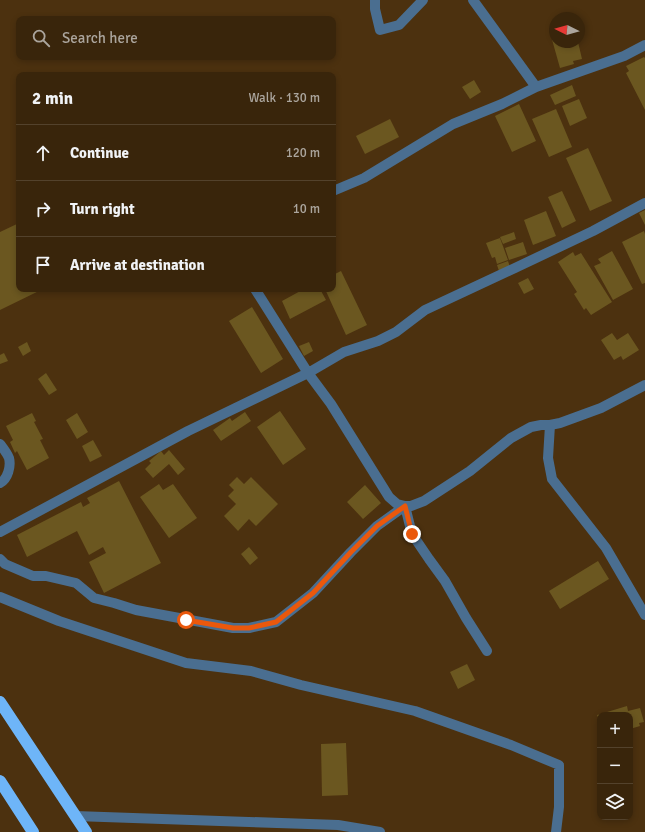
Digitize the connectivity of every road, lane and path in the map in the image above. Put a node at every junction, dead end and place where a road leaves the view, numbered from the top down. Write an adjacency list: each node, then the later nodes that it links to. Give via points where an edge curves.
1 (375, 0): 2 (street, via 380,30 399,25)
2 (423, 0)
3 (473, 0): 5 (street)
4 (645, 45): 5 (street, via 624,56)
5 (536, 87): 6 (street, via 453,124 364,178)
6 (336, 190)
7 (645, 203): 9 (street, via 579,238 425,310 396,332 344,352)
8 (257, 292): 9 (street)
9 (308, 373): 14 (street, via 331,404 389,497 397,504); 15 (street, via 188,431)
10 (645, 385): 11 (street, via 601,408)
11 (550, 425): 14 (street, via 531,427 511,438 470,471 424,501); 18 (street, via 548,458 552,479 606,548)
12 (0, 444): 13 (street, via 9,458 9,471 4,482)
13 (0, 483)
14 (405, 506): 16 (street, via 377,526 313,593 276,622 249,628 233,628 136,610 94,598 76,583 46,576 33,576 5,564); 19 (street, via 412,534 445,581)
15 (0, 532)
16 (0, 559)
17 (0, 597): 26 (street, via 59,621 186,663 251,671 415,711 512,745 559,765)
18 (645, 615)
19 (487, 651)
20 (0, 702): 22 (highway)
21 (0, 781): 23 (highway)
22 (76, 816): 24 (highway); 25 (street, via 338,825)
23 (34, 832)
24 (86, 832)
25 (380, 832)
26 (556, 832)

